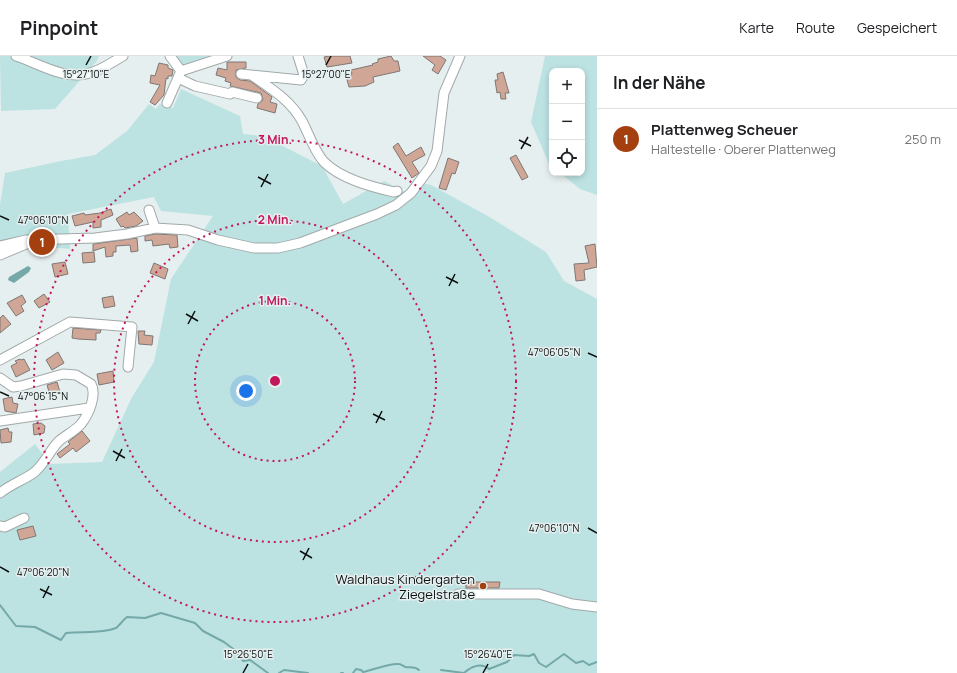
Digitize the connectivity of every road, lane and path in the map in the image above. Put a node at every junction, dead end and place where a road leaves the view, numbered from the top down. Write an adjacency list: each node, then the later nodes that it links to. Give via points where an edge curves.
1 (16, 56): 2 (street, via 44,67 76,75 97,71)
2 (123, 56)
3 (170, 56): 7 (street)
4 (227, 56): 7 (street)
5 (298, 56): 9 (street, via 304,75 301,80)
6 (460, 56): 14 (street, via 444,93 436,156 432,166 416,187 396,205 307,240 278,248 254,248 188,230)
7 (179, 74): 10 (street, via 195,86); 11 (street)
8 (241, 74): 9 (street)
9 (253, 76): 12 (street, via 281,96 301,119 326,163 371,187)
10 (257, 98)
11 (167, 103)
12 (397, 191)
13 (149, 210): 14 (street)
14 (155, 228): 15 (street, via 94,238)
15 (36, 240): 16 (street); 17 (street)
16 (0, 246)
17 (0, 255)
18 (0, 360): 19 (street, via 70,322 132,327)
19 (128, 367)
20 (0, 378): 21 (street, via 13,387 63,374 83,378 93,387)
21 (90, 408): 22 (street); 23 (street, via 81,423 59,441 41,466 31,475 8,486)
22 (0, 422)
23 (0, 493)
24 (24, 518): 25 (street, via 5,527)
25 (0, 526)
26 (458, 594): 27 (street, via 539,594 572,604)
27 (597, 607)

